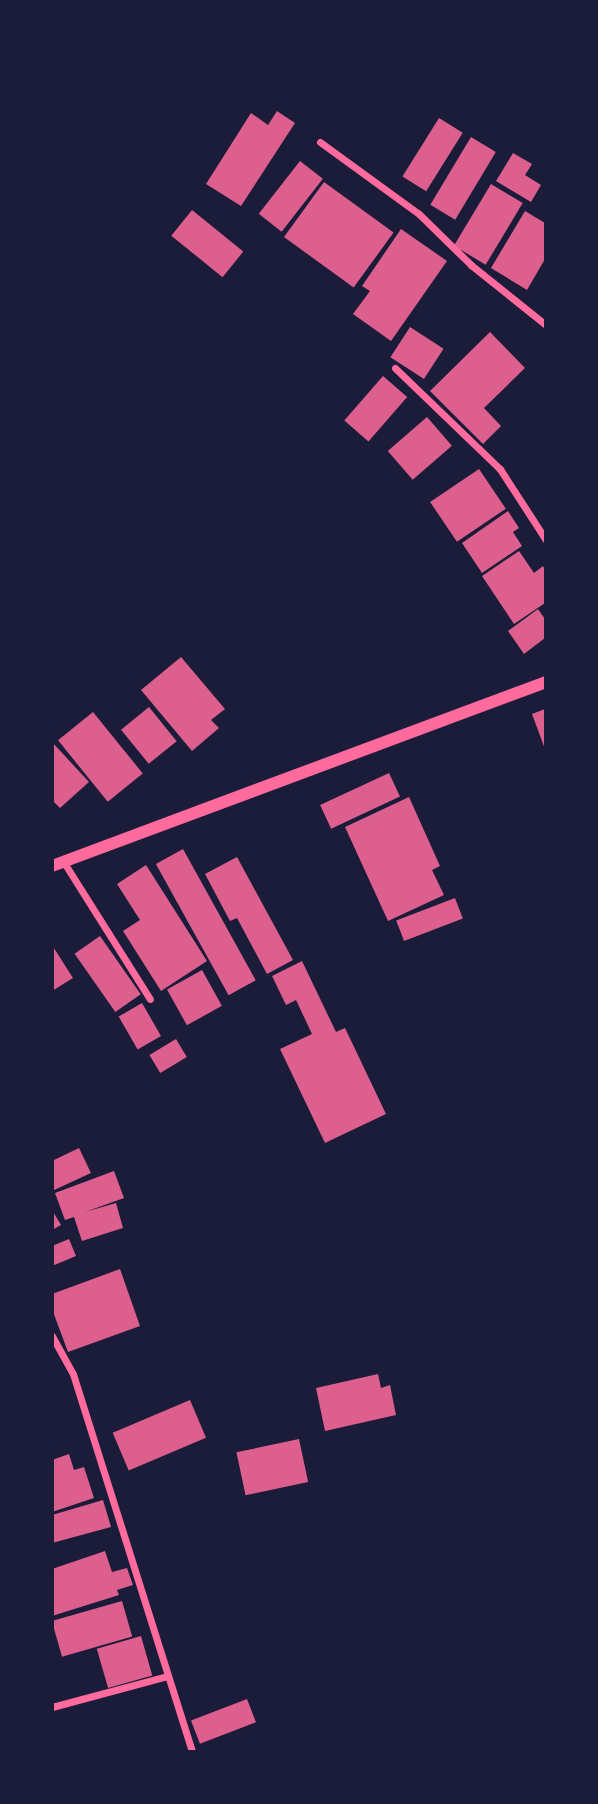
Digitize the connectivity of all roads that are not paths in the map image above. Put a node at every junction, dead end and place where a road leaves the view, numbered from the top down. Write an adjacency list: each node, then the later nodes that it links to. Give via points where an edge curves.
1 (320, 142): 2 (street, via 419,214)
2 (545, 325)
3 (395, 368): 4 (street, via 500,469)
4 (545, 540)
5 (545, 682): 6 (street)
6 (58, 863): 7 (street)
7 (150, 999)
8 (52, 1336): 9 (street, via 73,1374)
9 (168, 1676): 10 (street); 11 (street)
10 (52, 1707)
11 (192, 1752)

